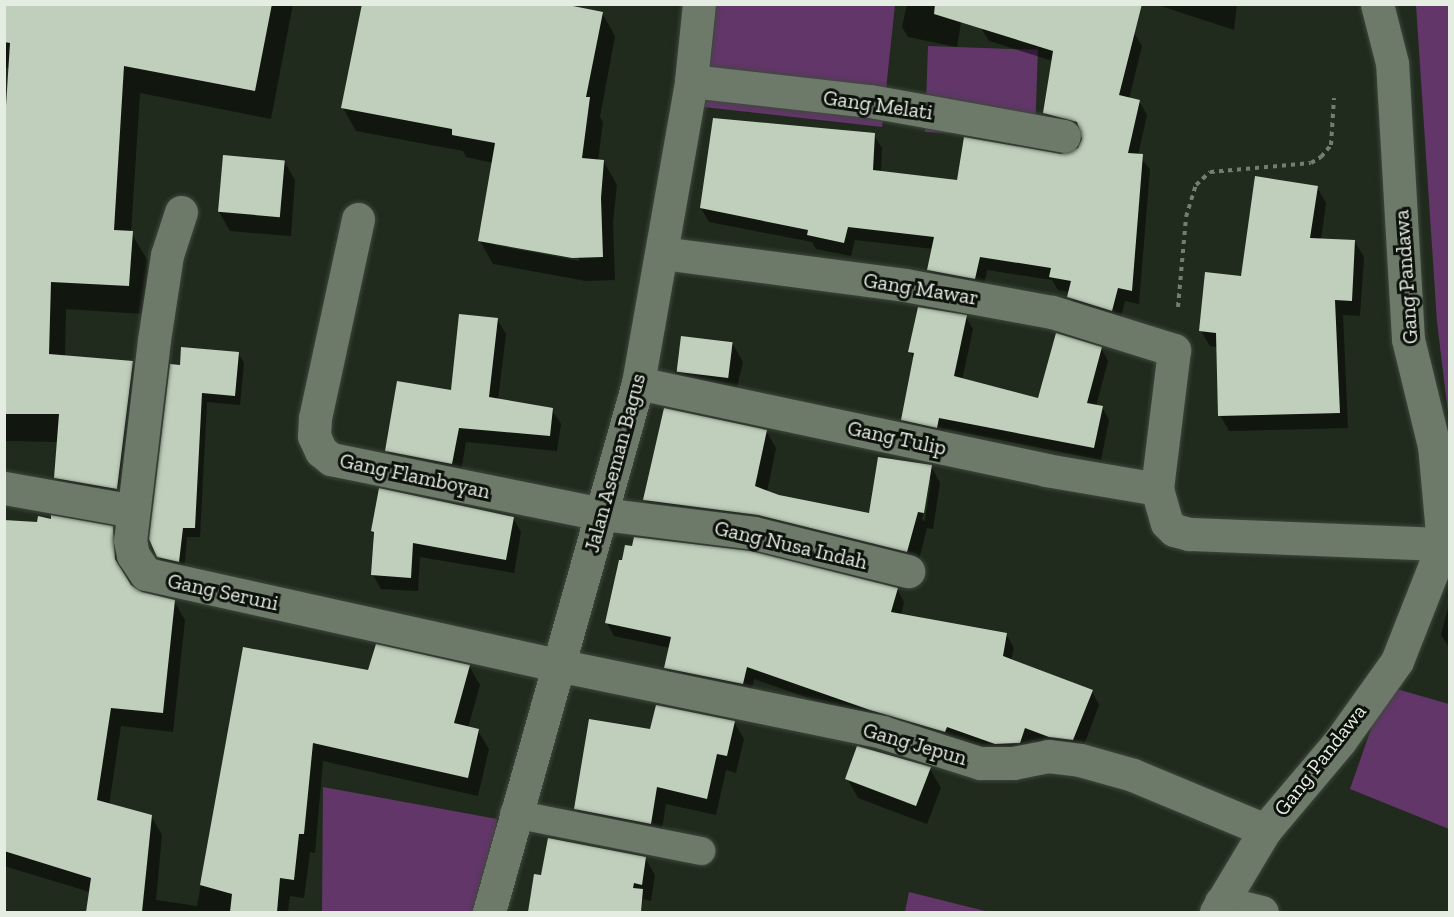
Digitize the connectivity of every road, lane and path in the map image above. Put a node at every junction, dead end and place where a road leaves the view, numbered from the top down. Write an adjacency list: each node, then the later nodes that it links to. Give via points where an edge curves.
1 (699, 4): 3 (street, Jalan Aseman Bagus)
2 (1377, 4): 15 (street, Gang Pandawa, via 1392,63 1408,339 1434,446)
3 (691, 81): 5 (street, Gang Melati, via 870,101); 8 (street, Jalan Aseman Bagus)
4 (1334, 98): 9 (path, via 1331,144 1321,157 1311,163 1210,172 1196,185 1186,217)
5 (1064, 136)
6 (181, 212): 13 (street, Gang Seruni, via 164,276)
7 (358, 219): 14 (street, Gang Flamboyan, via 315,418 314,436 321,451 343,464)
8 (662, 253): 9 (street, Gang Mawar, via 905,285 1052,312); 10 (street, Jalan Aseman Bagus)
9 (1174, 350): 12 (street)
10 (638, 383): 12 (street, Gang Tulip, via 1046,470); 14 (street, Jalan Aseman Bagus)
11 (4, 489): 13 (street)
12 (1157, 489): 15 (street, via 1167,523 1174,530 1189,534)
13 (133, 512): 17 (street, Gang Seruni, via 133,555 146,574)
14 (602, 514): 16 (street, Gang Nusa Indah, via 754,533); 17 (street, Jalan Aseman Bagus)
15 (1443, 544): 19 (street, Gang Pandawa, via 1397,661 1340,741)
16 (908, 571)
17 (557, 665): 18 (street, Jalan Aseman Bagus, via 534,757); 19 (street, Gang Jepun, via 882,732 980,763 1013,764 1048,756 1080,760 1133,776)
18 (514, 814): 20 (lane); 22 (street, Jalan Aseman Bagus)
19 (1265, 830): 21 (street, Gang Pandawa)
20 (700, 851)
21 (1219, 907): 23 (street)
22 (489, 912)
23 (1262, 912)

